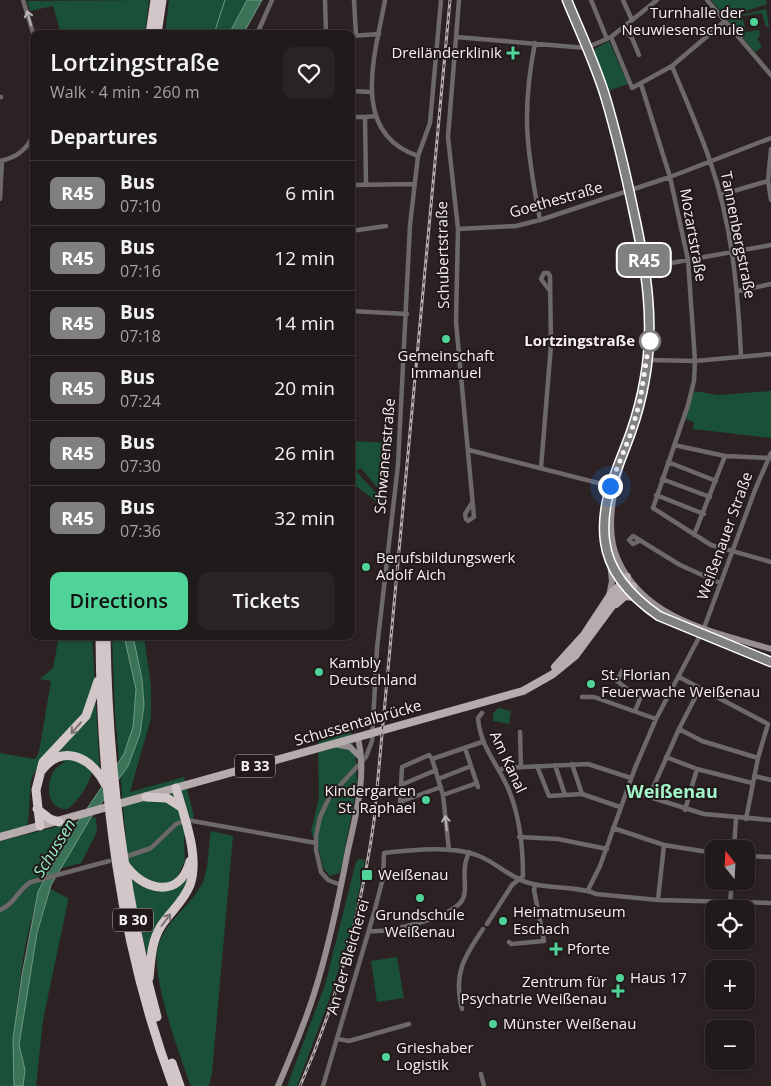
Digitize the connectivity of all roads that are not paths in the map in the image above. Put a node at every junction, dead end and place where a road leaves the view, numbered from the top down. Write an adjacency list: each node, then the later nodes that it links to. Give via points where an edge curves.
1 (23, 0): 18 (street, one-way to 1)
2 (155, 0): 19 (highway)
3 (162, 0): 20 (highway)
4 (272, 0): 21 (street)
5 (325, 0): 22 (street)
6 (354, 0): 23 (street)
7 (385, 0): 24 (street)
8 (441, 0): 42 (street, Schwanenstraße, via 430,123)
9 (459, 0): 26 (street, Schubertstraße)
10 (567, 0): 29 (main road)
11 (590, 0): 27 (street)
12 (623, 0): 15 (street)
13 (657, 0): 15 (street)
14 (707, 0): 16 (street)
15 (632, 20): 17 (street)
16 (725, 22): 31 (street); 32 (street)
17 (623, 27): 27 (street); 30 (street)
18 (32, 30)
19 (151, 30)
20 (158, 30)
21 (259, 30)
22 (326, 30)
23 (354, 30)
24 (379, 34): 25 (street); 35 (street)
25 (355, 35)
26 (456, 37): 28 (street); 57 (street, Schubertstraße, via 448,137)
27 (609, 38): 29 (street); 33 (street, via 632,88)
28 (535, 43): 29 (street); 54 (street, via 526,94 526,123 528,156)
29 (586, 48): 50 (main road, via 606,99)
30 (639, 55)
31 (672, 66): 33 (street); 44 (street, Tannenbergstraße)
32 (771, 75)
33 (641, 84): 45 (street, Mozartstraße)
34 (355, 91): 35 (street)
35 (371, 92): 36 (street)
36 (376, 116): 38 (street); 42 (street, via 380,129 390,140)
37 (355, 117): 38 (street)
38 (365, 117): 49 (street)
39 (771, 138): 44 (street, Goethestraße)
40 (30, 139): 43 (street, via 15,157)
41 (771, 150): 46 (street)
42 (418, 156): 47 (street, Schwanenstraße)
43 (1, 161): 52 (street)
44 (710, 162): 45 (street, Goethestraße); 51 (street, Tannenbergstraße)
45 (670, 177): 50 (street, Goethestraße); 60 (street, Mozartstraße)
46 (768, 181): 51 (street); 53 (street)
47 (415, 184): 49 (street); 66 (street, Schwanenstraße)
48 (355, 185): 49 (street)
49 (366, 185)
50 (629, 191): 54 (street, Goethestraße); 69 (main road, via 649,294)
51 (720, 195): 59 (street, Tannenbergstraße)
52 (0, 199)
53 (771, 200)
54 (540, 220): 57 (street, Goethestraße, via 516,226)
55 (386, 226): 56 (street)
56 (355, 230)
57 (458, 230): 72 (street, Schubertstraße, via 456,322)
58 (771, 245): 59 (street)
59 (731, 252): 60 (street); 64 (street, Tannenbergstraße)
60 (688, 260): 61 (street); 70 (street, Mozartstraße)
61 (660, 265)
62 (771, 284): 64 (street)
63 (550, 291): 76 (street, via 551,345)
64 (738, 291): 68 (street, Tannenbergstraße)
65 (355, 311): 66 (street)
66 (407, 314): 157 (street, Schwanenstraße, via 398,465 377,648 372,741 366,757 336,787 325,806)
67 (771, 354): 68 (street)
68 (742, 356): 70 (street)
69 (648, 360): 70 (street); 79 (main road, via 640,401)
70 (695, 361): 71 (street, Mozartstraße, via 688,405)
71 (674, 445): 73 (street); 75 (street, Mozartstraße)
72 (468, 450): 76 (street); 82 (street, Schubertstraße)
73 (725, 456): 74 (street); 78 (street)
74 (770, 457): 86 (street, Weißenauer Straße)
75 (668, 462): 77 (street, Mozartstraße); 78 (street)
76 (541, 468): 79 (street)
77 (662, 478): 80 (street, Mozartstraße); 81 (street)
78 (716, 481): 81 (street)
79 (614, 487): 87 (main road, via 604,526); 89 (main road, via 611,534)
80 (656, 495): 83 (street); 84 (street, Mozartstraße, via 652,508)
81 (710, 497): 83 (street)
82 (472, 503)
83 (704, 514): 84 (street)
84 (694, 535): 86 (street)
85 (639, 541): 90 (street, via 700,576)
86 (732, 552): 88 (street); 90 (street, Weißenauer Straße)
87 (610, 560): 89 (main road); 91 (main road, B 33, via 612,581)
88 (771, 562)
89 (627, 583): 91 (main road, B 33); 92 (main road); 93 (main road, B 33); 94 (main road, via 661,610)
90 (720, 583): 94 (street, Weißenauer Straße)
91 (609, 596): 103 (main road, B 33, via 584,635 562,661)
92 (634, 597): 93 (main road, B 33, via 625,596); 94 (main road, via 659,616)
93 (610, 608): 103 (main road, B 33, via 589,639 565,665 539,683)
94 (703, 631): 97 (main road); 98 (main road); 100 (street, Weißenauer Straße)
95 (100, 640): 101 (highway, B 30)
96 (106, 640): 138 (highway, B 30)
97 (771, 649)
98 (771, 662)
99 (622, 671): 105 (street, via 617,681 640,699)
100 (680, 677): 102 (street); 107 (street, Weißenauer Straße)
101 (100, 679): 128 (highway, one-way to 128, via 86,716 49,754); 138 (highway, B 30, via 105,765)
102 (700, 688): 108 (street); 110 (street, via 768,724)
103 (510, 694): 112 (main road, Schussentalbrücke / B 33)
104 (582, 697): 105 (street, via 594,697)
105 (635, 711): 107 (street)
106 (482, 713): 113 (street, Am Kanal, via 478,718)
107 (656, 719): 130 (street, Weißenauer Straße)
108 (679, 729): 116 (street); 118 (street)
109 (520, 732): 124 (street)
110 (764, 734): 111 (street); 118 (street)
111 (771, 736)
112 (358, 738): 114 (main road, Schussentalbrücke / B 33); 117 (main road)
113 (482, 742): 115 (street); 127 (street, Am Kanal)
114 (334, 744): 117 (main road, via 350,748); 136 (main road, Schussentalbrücke / B 33)
115 (465, 748): 119 (street); 122 (street)
116 (666, 757): 125 (street); 143 (street)
117 (361, 758): 168 (main road, via 360,788)
118 (758, 758): 129 (street)
119 (432, 759): 126 (street); 134 (street, via 429,755 402,767)
120 (572, 764): 121 (street); 130 (street, via 588,764); 139 (street)
121 (555, 765): 123 (street); 141 (street)
122 (471, 766): 131 (street); 140 (street, via 478,785)
123 (537, 766): 124 (street); 141 (street, via 549,796)
124 (521, 767): 127 (street)
125 (697, 769): 133 (street); 147 (street)
126 (436, 770): 131 (street); 134 (street)
127 (499, 770): 155 (street, Am Kanal, via 514,806)
128 (39, 774): 138 (highway, via 52,761 71,756 86,761); 146 (highway)
129 (754, 776): 132 (street); 133 (street)
130 (631, 778): 137 (street, Weißenauer Straße)
131 (438, 779): 135 (street)
132 (771, 780)
133 (752, 783): 149 (street)
134 (401, 785): 135 (street, via 400,802)
135 (441, 787): 140 (street)
136 (176, 788): 142 (main road, Schussentalbrücke / B 33); 144 (highway)
137 (627, 790): 143 (street); 145 (street, Weißenauer Straße)
138 (111, 791): 166 (highway, B 30); 166 (highway, B 30, via 108,804)
139 (582, 794): 141 (street); 145 (street)
140 (443, 795): 161 (street, one-way to 140)
141 (565, 795)
142 (146, 797): 144 (highway, via 167,798); 151 (main road, Schussentalbrücke / B 33)
143 (649, 797): 147 (street)
144 (181, 807): 160 (highway)
145 (620, 807): 153 (street, Weißenauer Straße)
146 (37, 809): 151 (highway); 152 (highway)
147 (685, 810): 148 (street)
148 (736, 818): 149 (street); 156 (street)
149 (746, 818): 150 (street)
150 (771, 820)
151 (59, 822): 152 (main road, Schussentalbrücke / B 33)
152 (40, 826): 154 (main road, B 33)
153 (613, 828): 158 (street); 159 (street, Weißenauer Straße)
154 (0, 837)
155 (519, 837): 159 (street, via 558,838); 167 (street, Am Kanal, via 523,876)
156 (735, 840)
157 (316, 843): 166 (street, via 187,820 176,824 151,848); 168 (street, Schwanenstraße, via 324,876)
158 (664, 845): 163 (street); 171 (street)
159 (607, 849): 170 (street, Weißenauer Straße)
160 (191, 850): 166 (highway, via 187,870 166,887 148,886 133,876); 180 (highway, one-way to 160, via 156,935 187,892 192,879)
161 (449, 850): 162 (street); 178 (street, An der Bleicherei, via 384,853 383,878)
162 (469, 852): 167 (street); 178 (street, via 461,902 442,914 401,928 386,932)
163 (705, 852)
164 (755, 856): 165 (street)
165 (771, 857)
166 (118, 858): 175 (street, via 34,881 25,885 12,904); 180 (highway, B 30)
167 (518, 879): 169 (street); 176 (street)
168 (341, 885): 187 (main road, via 314,993)
169 (535, 885): 170 (street); 179 (street, via 544,941)
170 (588, 890): 171 (street, via 596,894)
171 (658, 900): 172 (street)
172 (705, 902)
173 (755, 903): 174 (street)
174 (771, 903)
175 (0, 910)
176 (487, 924)
177 (483, 929): 181 (street, via 469,950 458,979)
178 (369, 931): 183 (street, An der Bleicherei)
179 (509, 942)
180 (146, 981): 185 (highway, B 30); 186 (highway, B 30)
181 (462, 1009)
182 (409, 1024): 183 (street, An der Bleicherei, via 349,1041)
183 (338, 1039): 188 (street, An der Bleicherei)
184 (481, 1074): 189 (street)
185 (174, 1086)
186 (180, 1086)
187 (278, 1086)
188 (322, 1086)
189 (484, 1086)

